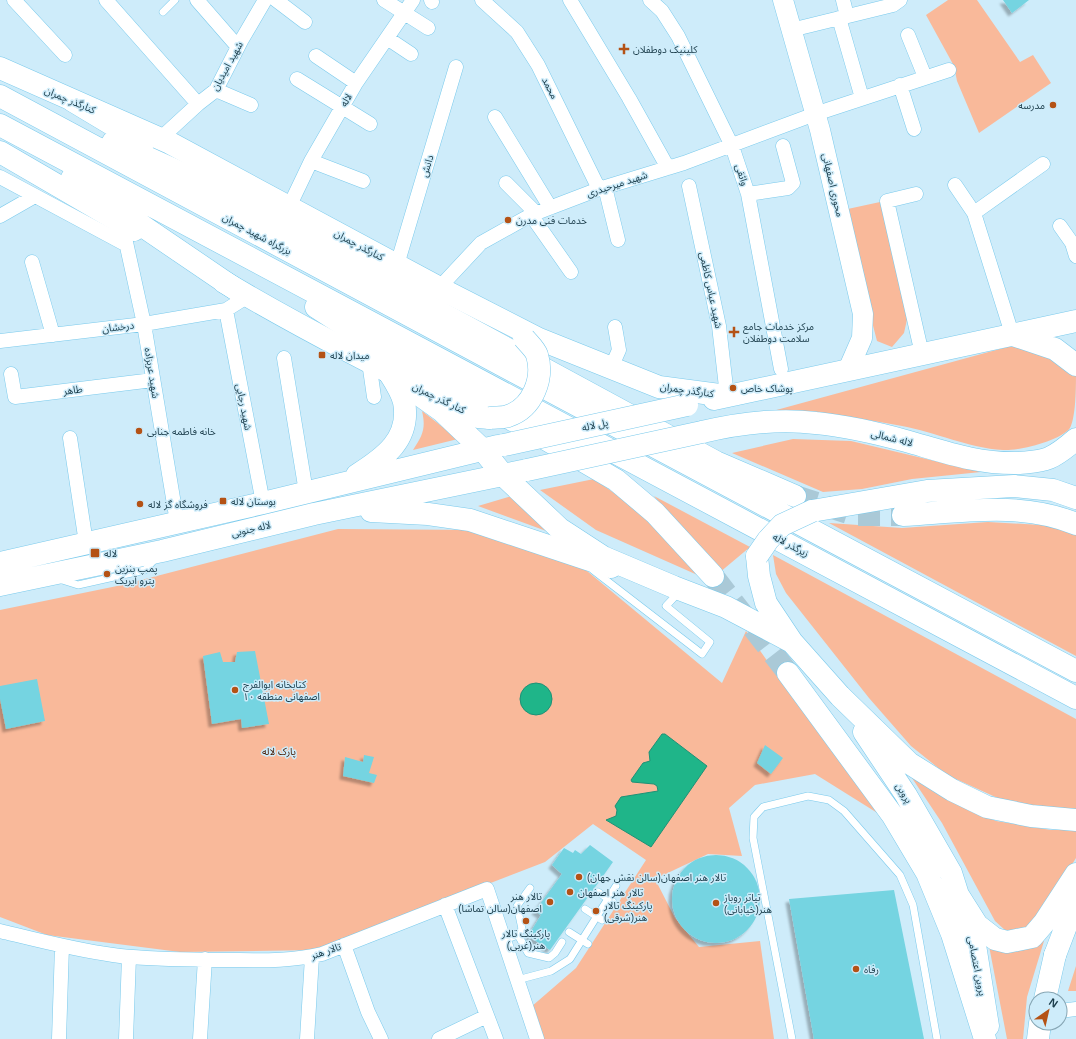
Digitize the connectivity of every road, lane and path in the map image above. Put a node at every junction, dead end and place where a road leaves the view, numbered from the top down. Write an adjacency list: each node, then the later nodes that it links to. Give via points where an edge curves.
1 (14, 0): 25 (street)
2 (106, 0): 38 (street)
3 (175, 0): 15 (lane)
4 (197, 0): 23 (street)
5 (265, 0): 23 (street, شهید امیدیان)
6 (276, 0): 18 (street)
7 (384, 0): 16 (street)
8 (413, 0): 16 (street, لاله)
9 (482, 0): 59 (street, محمد, via 517,32 538,65)
10 (570, 0): 53 (street)
11 (650, 0): 48 (street, واثقی, via 662,11 678,36)
12 (782, 0): 20 (main road, محوری اصفهانی)
13 (843, 0): 17 (street)
14 (900, 0): 17 (street, via 893,5)
15 (163, 12)
16 (404, 14): 19 (street); 22 (street, لاله)
17 (843, 17): 20 (street); 36 (street)
18 (305, 22)
19 (428, 28)
20 (791, 30): 41 (main road, محوری اصفهانی)
21 (908, 35): 30 (street)
22 (387, 38): 24 (street); 32 (street, لاله)
23 (238, 47): 34 (street, شهید امیدیان)
24 (411, 54)
25 (65, 55)
26 (316, 56): 32 (street)
27 (456, 67): 74 (street, دانش)
28 (0, 68): 37 (main road, کنارگذر چمران)
29 (949, 70): 30 (street, شهید میرحیدری)
30 (924, 77): 33 (street, شهید میرحیدری)
31 (297, 79): 40 (street)
32 (356, 83): 40 (street, لاله)
33 (900, 85): 36 (street, شهید میرحیدری); 46 (street)
34 (216, 90): 38 (street, شهید امیدیان); 39 (street)
35 (0, 95): 67 (main road, via 92,132); 118 (main road, بزرگراه شهید چمران)
36 (862, 98): 41 (street, شهید میرحیدری)
37 (73, 101): 47 (main road, کنارگذر چمران); 67 (main road)
38 (198, 104): 47 (street, شهید امیدیان)
39 (251, 105)
40 (342, 107): 43 (street); 51 (street, لاله)
41 (815, 114): 48 (street, شهید میرحیدری); 91 (main road, محوری اصفهانی, via 863,314 862,338)
42 (495, 117): 63 (street)
43 (370, 124)
44 (0, 125): 68 (main road)
45 (0, 129): 77 (main road)
46 (914, 130)
47 (161, 138): 67 (main road, کنارگذر چمران)
48 (732, 146): 53 (street, شهید میرحیدری); 60 (street, واثقی)
49 (783, 146): 60 (street, via 793,183 791,186)
50 (0, 152): 70 (main road)
51 (311, 161): 55 (street); 67 (street, لاله)
52 (1043, 164): 64 (street)
53 (668, 168): 59 (street, شهید میرحیدری)
54 (0, 177): 62 (street)
55 (363, 181)
56 (506, 183): 65 (street)
57 (955, 185): 64 (street)
58 (689, 186): 96 (street, شهید عباس کاظمی, via 719,326)
59 (602, 188): 63 (street, شهید میرحیدری); 71 (street, محمد)
60 (748, 194): 90 (street, واثقی)
61 (916, 194): 85 (street, via 887,201)
62 (35, 196): 66 (street); 70 (street)
63 (550, 207): 65 (street, شهید میرحیدری)
64 (974, 213): 82 (street)
65 (533, 214): 75 (street); 76 (street, شهید میرحیدری, via 481,243)
66 (0, 216)
67 (287, 218): 74 (main road, کنارگذر چمران); 104 (main road, via 716,462)
68 (190, 226): 114 (main road, via 389,354 504,415 616,480 655,513); 121 (main road, زیرگذر لاله)
69 (1060, 226): 72 (street, via 1072,242)
70 (124, 234): 77 (main road); 80 (street, شهید عربزاده)
71 (618, 240)
72 (1076, 256)
73 (32, 262): 83 (street)
74 (397, 265): 76 (main road, کنارگذر چمران)
75 (571, 272)
76 (439, 288): 78 (main road, کنارگذر چمران)
77 (237, 301): 80 (street, درخشان); 87 (main road); 106 (street, شهید رجایی)
78 (497, 317): 89 (main road, کنارگذر چمران, via 539,339); 93 (main road, کنار گذر چمران, bridge, via 524,338 537,354 540,369 537,386 530,400 520,410 508,416 478,417)
79 (1076, 321): 82 (main road)
80 (144, 324): 83 (street, درخشان); 94 (street, شهید عربزاده)
81 (615, 327): 89 (street, via 619,350)
82 (1012, 334): 85 (main road); 88 (main road, via 1055,349)
83 (53, 335): 84 (street, درخشان)
84 (0, 341)
85 (922, 354): 91 (main road)
86 (284, 358): 103 (street)
87 (369, 362): 93 (main road); 95 (street)
88 (1076, 365)
89 (611, 368): 96 (main road, کنارگذر چمران, via 659,387)
90 (781, 369)
91 (848, 370): 96 (main road)
92 (11, 374): 94 (street, طاهر, via 15,397)
93 (390, 374): 99 (main road); 102 (main road, via 404,402 404,422 398,441 382,459)
94 (153, 380): 109 (street, شهید عربزاده)
95 (374, 396)
96 (727, 396): 99 (main road, پل لاله, bridge)
97 (70, 438): 111 (street)
98 (1076, 439): 100 (main road, لاله شمالی, bridge, via 1049,458 1030,462 984,462 904,440 816,423 770,420 738,424)
99 (493, 447): 101 (main road); 102 (main road)
100 (527, 470): 101 (main road, لاله جنوبی)
101 (504, 476): 107 (main road, لاله جنوبی); 116 (main road, via 560,529 603,557)
102 (342, 484): 103 (main road)
103 (306, 492): 106 (main road)
104 (795, 496)
105 (1076, 498): 117 (main road, bridge, via 1053,490 1014,486 927,491 812,511 782,525 757,556 766,603)
106 (263, 503): 109 (main road)
107 (334, 510): 112 (main road, via 428,514 470,520); 115 (main road, لاله جنوبی, via 162,551)
108 (903, 515): 110 (main road, via 1019,510 1060,518)
109 (177, 522): 111 (main road)
110 (1076, 524)
111 (86, 543): 113 (main road)
112 (572, 554): 116 (main road); 116 (lane, via 702,654 710,642 666,606)
113 (0, 563)
114 (714, 576)
115 (0, 585)
116 (677, 589): 117 (main road, via 726,607)
117 (792, 642): 120 (main road)
118 (1076, 671)
119 (788, 673): 159 (main road, via 893,816 927,873 952,934)
120 (840, 696): 122 (main road, via 909,763 952,790 987,807 1031,816); 127 (main road, پروین, via 906,795 951,873)
121 (1076, 698)
122 (1076, 820)
123 (1076, 874): 127 (main road, via 1044,923 1032,937 1021,940 1007,942 995,939 977,925)
124 (616, 886): 128 (lane)
125 (530, 888): 136 (lane, via 517,906 522,929)
126 (598, 892): 128 (lane)
127 (958, 895): 160 (main road, پروین اعتصامی, via 975,945)
128 (610, 900): 132 (lane)
129 (1076, 900): 142 (main road)
130 (445, 905): 137 (street, تالار هنر, via 487,889); 140 (street, تالار هنر); 148 (street)
131 (585, 909): 132 (lane)
132 (599, 919): 139 (lane)
133 (0, 931): 141 (street, تالار هنر)
134 (569, 932): 139 (lane)
135 (1076, 932): 142 (main road)
136 (518, 936): 137 (lane); 138 (lane, via 528,953 549,958)
137 (504, 940): 146 (street, تالار هنر)
138 (562, 942)
139 (585, 942): 146 (lane, via 570,959 551,971)
140 (344, 945): 144 (street, تالار هنر); 153 (street, via 368,1012)
141 (62, 946): 143 (street, تالار هنر); 149 (street)
142 (1055, 955): 147 (main road)
143 (129, 956): 145 (street, تالار هنر); 150 (street)
144 (312, 957): 145 (street, تالار هنر, via 274,962); 152 (street)
145 (205, 960): 151 (street)
146 (517, 980): 156 (street, تالار هنر)
147 (1047, 991)
148 (487, 1016): 154 (street); 155 (street)
149 (59, 1039)
150 (126, 1039)
151 (200, 1039)
152 (307, 1039)
153 (381, 1039)
154 (439, 1039)
155 (496, 1039)
156 (537, 1039)
157 (792, 1039): 158 (lane, via 753,831 754,817 763,807 808,796 828,800 844,811 900,875 913,905)
158 (937, 1039)
159 (986, 1039)
160 (990, 1039)

